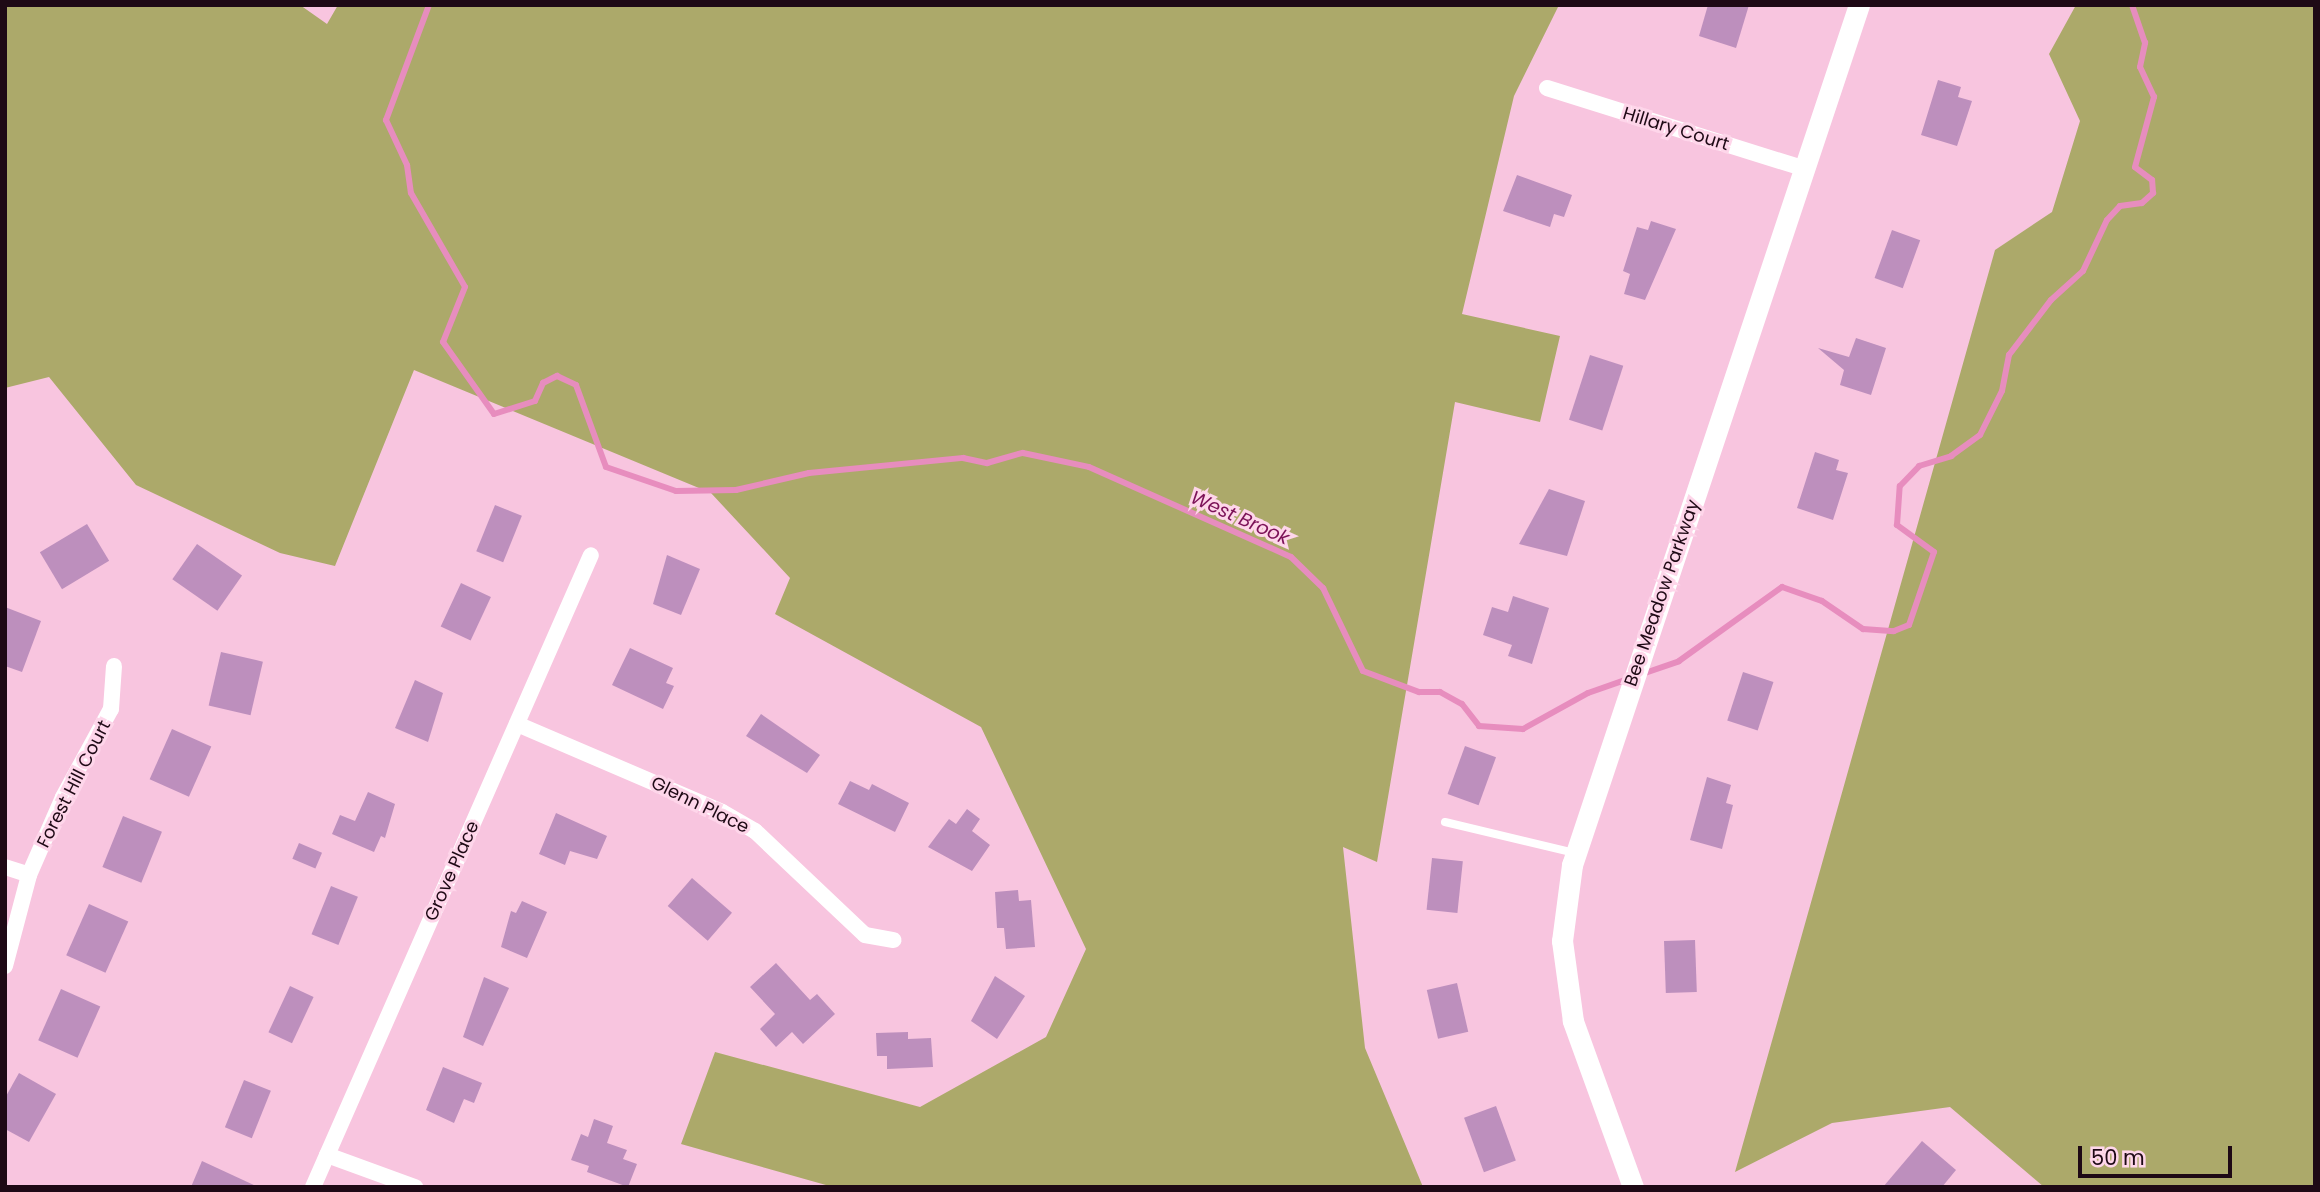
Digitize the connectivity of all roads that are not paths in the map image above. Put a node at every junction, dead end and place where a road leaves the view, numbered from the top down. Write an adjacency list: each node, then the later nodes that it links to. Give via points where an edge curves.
1 (1859, 5): 3 (street, Bee Meadow Parkway)
2 (1547, 88): 3 (street, Hillary Court)
3 (1805, 169): 8 (street, Bee Meadow Parkway)
4 (591, 555): 6 (street, Grove Place)
5 (114, 666): 10 (street, Forest Hill Court, via 111,709 63,797)
6 (517, 724): 11 (street, Glenn Place, via 755,831 864,935); 13 (street, Grove Place)
7 (1445, 822): 8 (lane)
8 (1575, 853): 16 (street, Bee Meadow Parkway, via 1562,941 1568,993)
9 (5, 867): 10 (street)
10 (29, 875): 12 (street, Forest Hill Court)
11 (894, 940)
12 (5, 966)
13 (327, 1155): 14 (street, Grove Place); 15 (street)
14 (313, 1187)
15 (415, 1187)
16 (1633, 1187)

